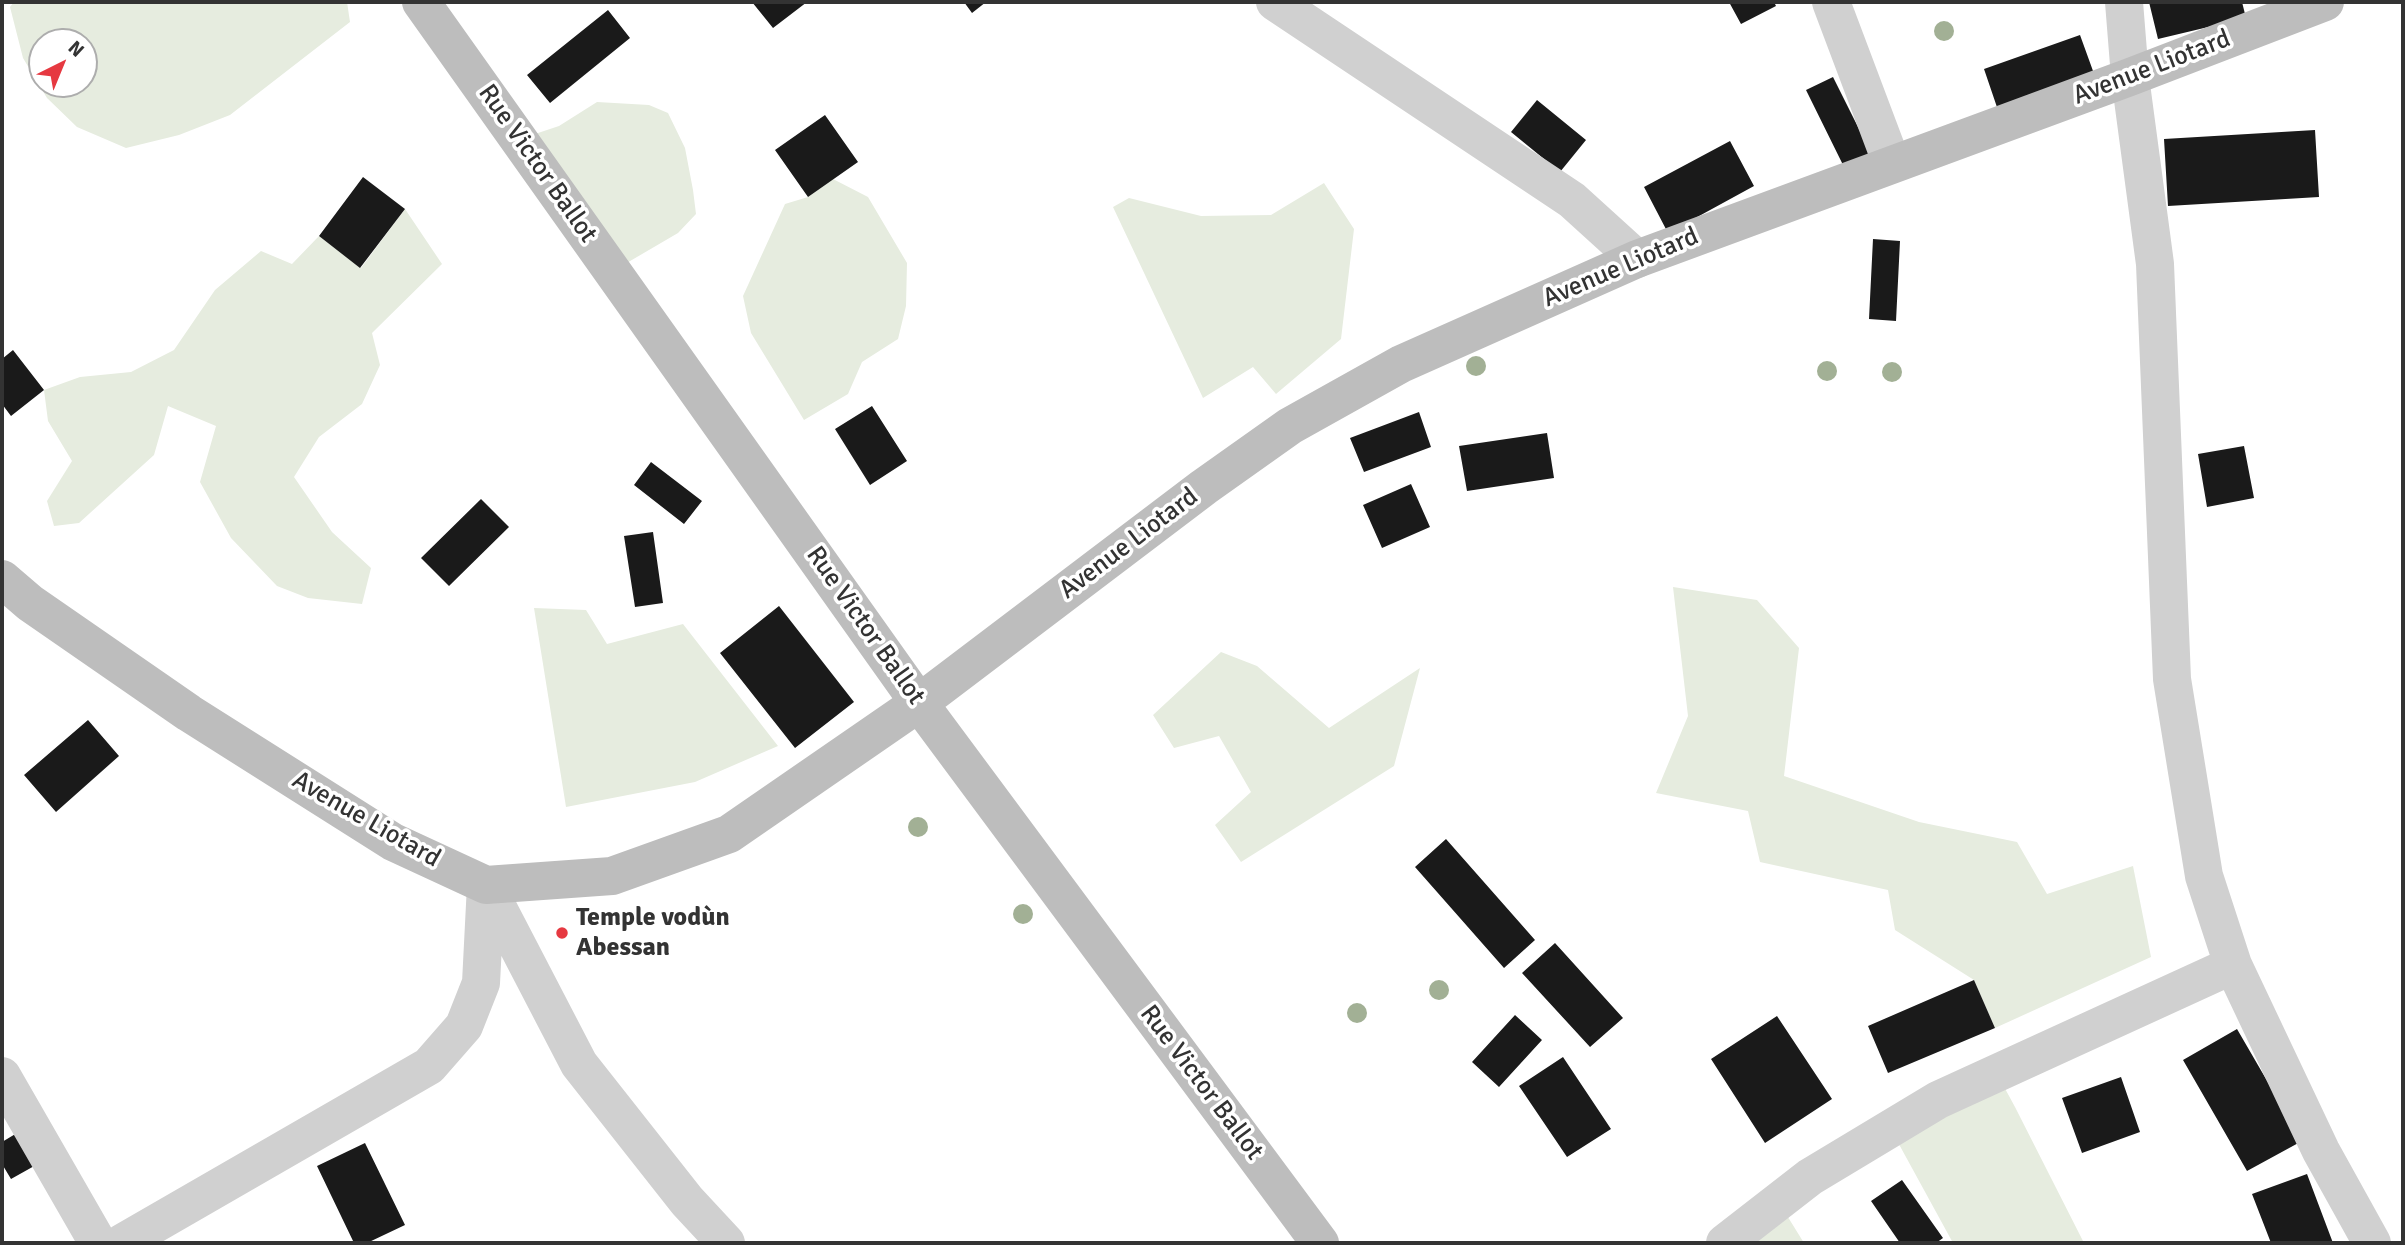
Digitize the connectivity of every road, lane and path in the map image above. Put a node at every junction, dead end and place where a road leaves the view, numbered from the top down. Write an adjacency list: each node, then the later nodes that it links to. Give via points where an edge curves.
1 (421, 2): 10 (street, Rue Victor Ballot)
2 (1275, 2): 8 (street, via 1572,200)
3 (1831, 2): 7 (street)
4 (2124, 2): 6 (street)
5 (2325, 2): 6 (street, Avenue Liotard)
6 (2130, 78): 7 (street, Avenue Liotard); 12 (street, via 2155,264 2172,679 2204,876)
7 (1892, 164): 8 (street, Avenue Liotard)
8 (1637, 259): 10 (street, Avenue Liotard, via 1401,364 1290,426)
9 (2, 579): 11 (street, Avenue Liotard, via 189,713 382,835)
10 (919, 702): 11 (street, Avenue Liotard, via 729,834 612,876); 17 (street, Rue Victor Ballot)
11 (486, 885): 15 (street, via 481,983 464,1026 429,1066); 16 (street, via 579,1064)
12 (2233, 965): 18 (street, via 1938,1100 1810,1177); 19 (street, via 2321,1151)
13 (2, 1076): 14 (street)
14 (98, 1243)
15 (122, 1243)
16 (726, 1243)
17 (1320, 1243)
18 (1726, 1243)
19 (2372, 1243)

